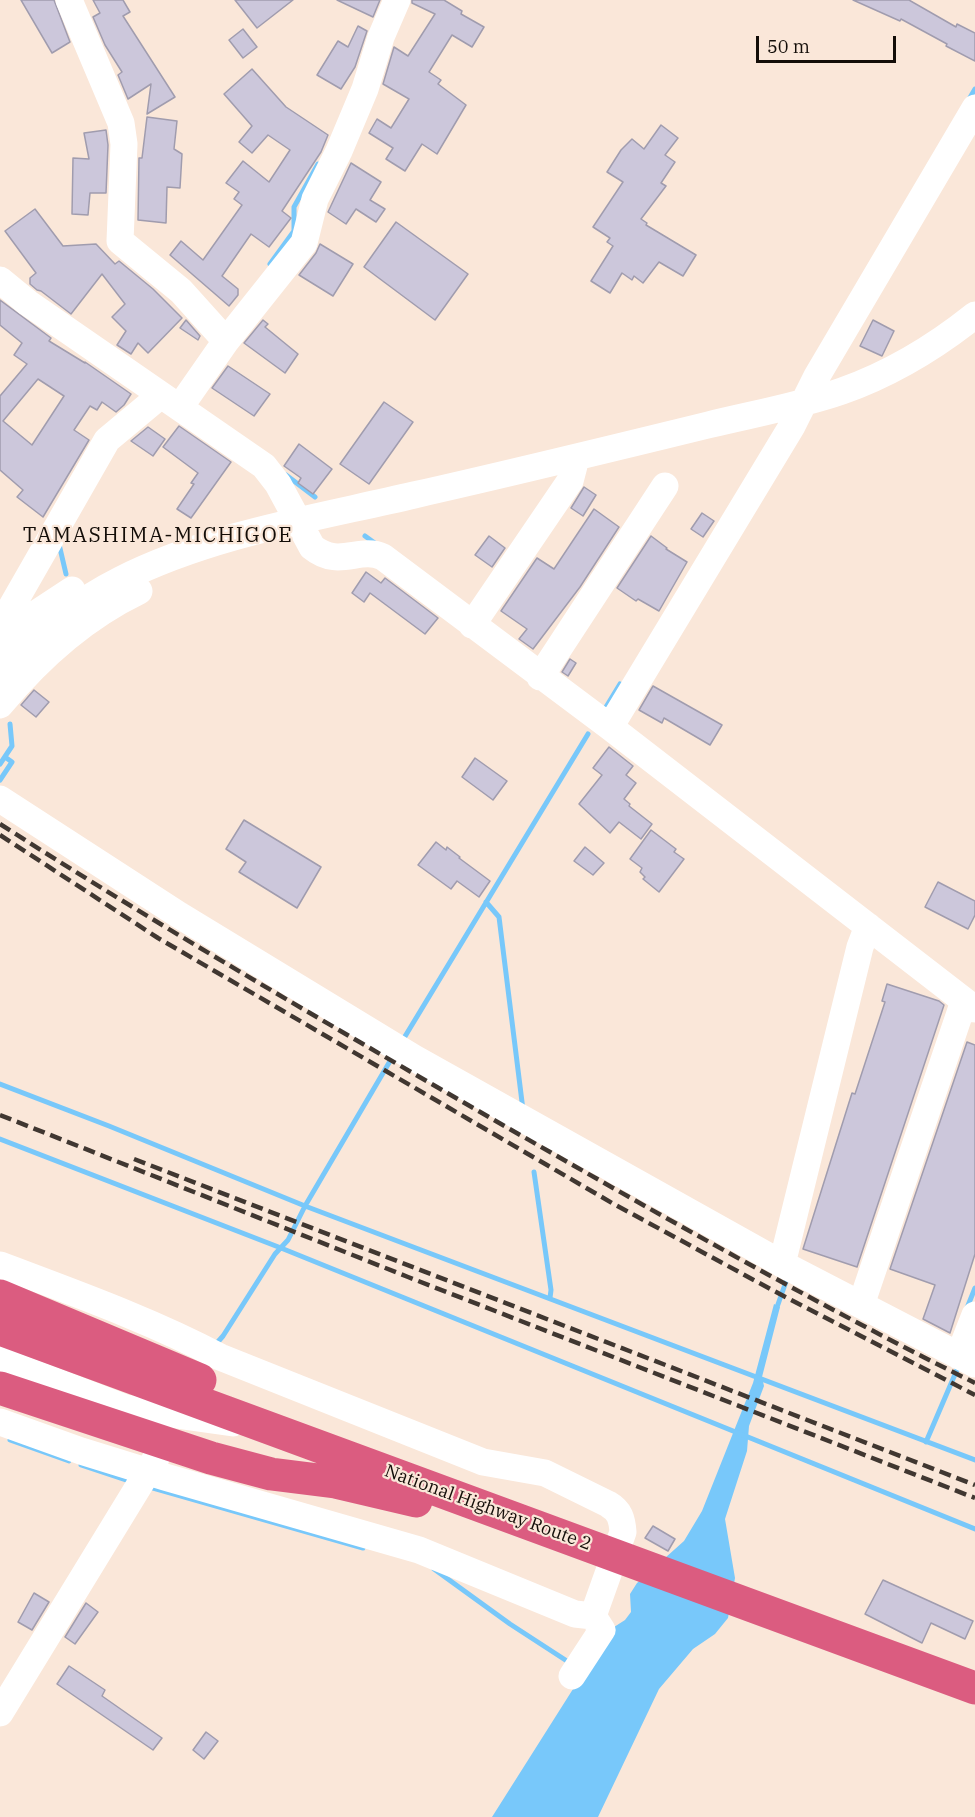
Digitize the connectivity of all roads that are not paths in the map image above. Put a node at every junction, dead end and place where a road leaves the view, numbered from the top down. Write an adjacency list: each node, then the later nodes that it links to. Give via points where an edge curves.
1 (69, 0): 6 (street, via 121,123 120,242 181,291)
2 (397, 0): 6 (street, via 365,89 315,199 304,243)
3 (975, 108): 8 (street)
4 (0, 280): 7 (street)
5 (975, 315): 8 (street, via 901,364 842,391)
6 (226, 341): 7 (street)
7 (171, 401): 11 (street, via 264,466); 13 (street, via 107,440)
8 (805, 401): 9 (street); 20 (street)
9 (576, 458): 11 (street); 14 (street, via 570,481)
10 (665, 486): 17 (street)
11 (298, 522): 12 (street); 14 (street, via 319,553 340,558 379,555)
12 (201, 547): 16 (street, via 165,545 118,563 34,615); 18 (street, via 146,568 91,597 35,639); 19 (street, via 188,565 80,629 36,665)
13 (7, 599): 15 (street)
14 (475, 620): 17 (street)
15 (0, 627)
16 (0, 647)
17 (543, 672): 20 (street)
18 (0, 676)
19 (0, 705)
20 (614, 720): 22 (street)
21 (0, 799): 24 (street, via 179,915 403,1051)
22 (868, 926): 23 (street); 24 (street, via 822,1095)
23 (969, 1005): 27 (street)
24 (786, 1262): 27 (street)
25 (0, 1265): 38 (street, via 187,1340 216,1365 483,1462 545,1473 616,1509 623,1532)
26 (0, 1296): 36 (highway, via 359,1445)
27 (862, 1300): 30 (street)
28 (975, 1315): 30 (street)
29 (0, 1329): 34 (highway, National Highway Route 2)
30 (965, 1354)
31 (0, 1360): 34 (street, via 134,1410)
32 (0, 1388): 37 (highway, via 271,1474 335,1482)
33 (0, 1422): 35 (street)
34 (270, 1428): 36 (highway, National Highway Route 2)
35 (146, 1473): 38 (street, via 419,1550 575,1614); 41 (street)
36 (407, 1480): 37 (highway, National Highway Route 2)
37 (540, 1529): 40 (highway, National Highway Route 2)
38 (593, 1616): 39 (street, via 602,1630)
39 (577, 1670)
40 (975, 1688)
41 (0, 1713)

